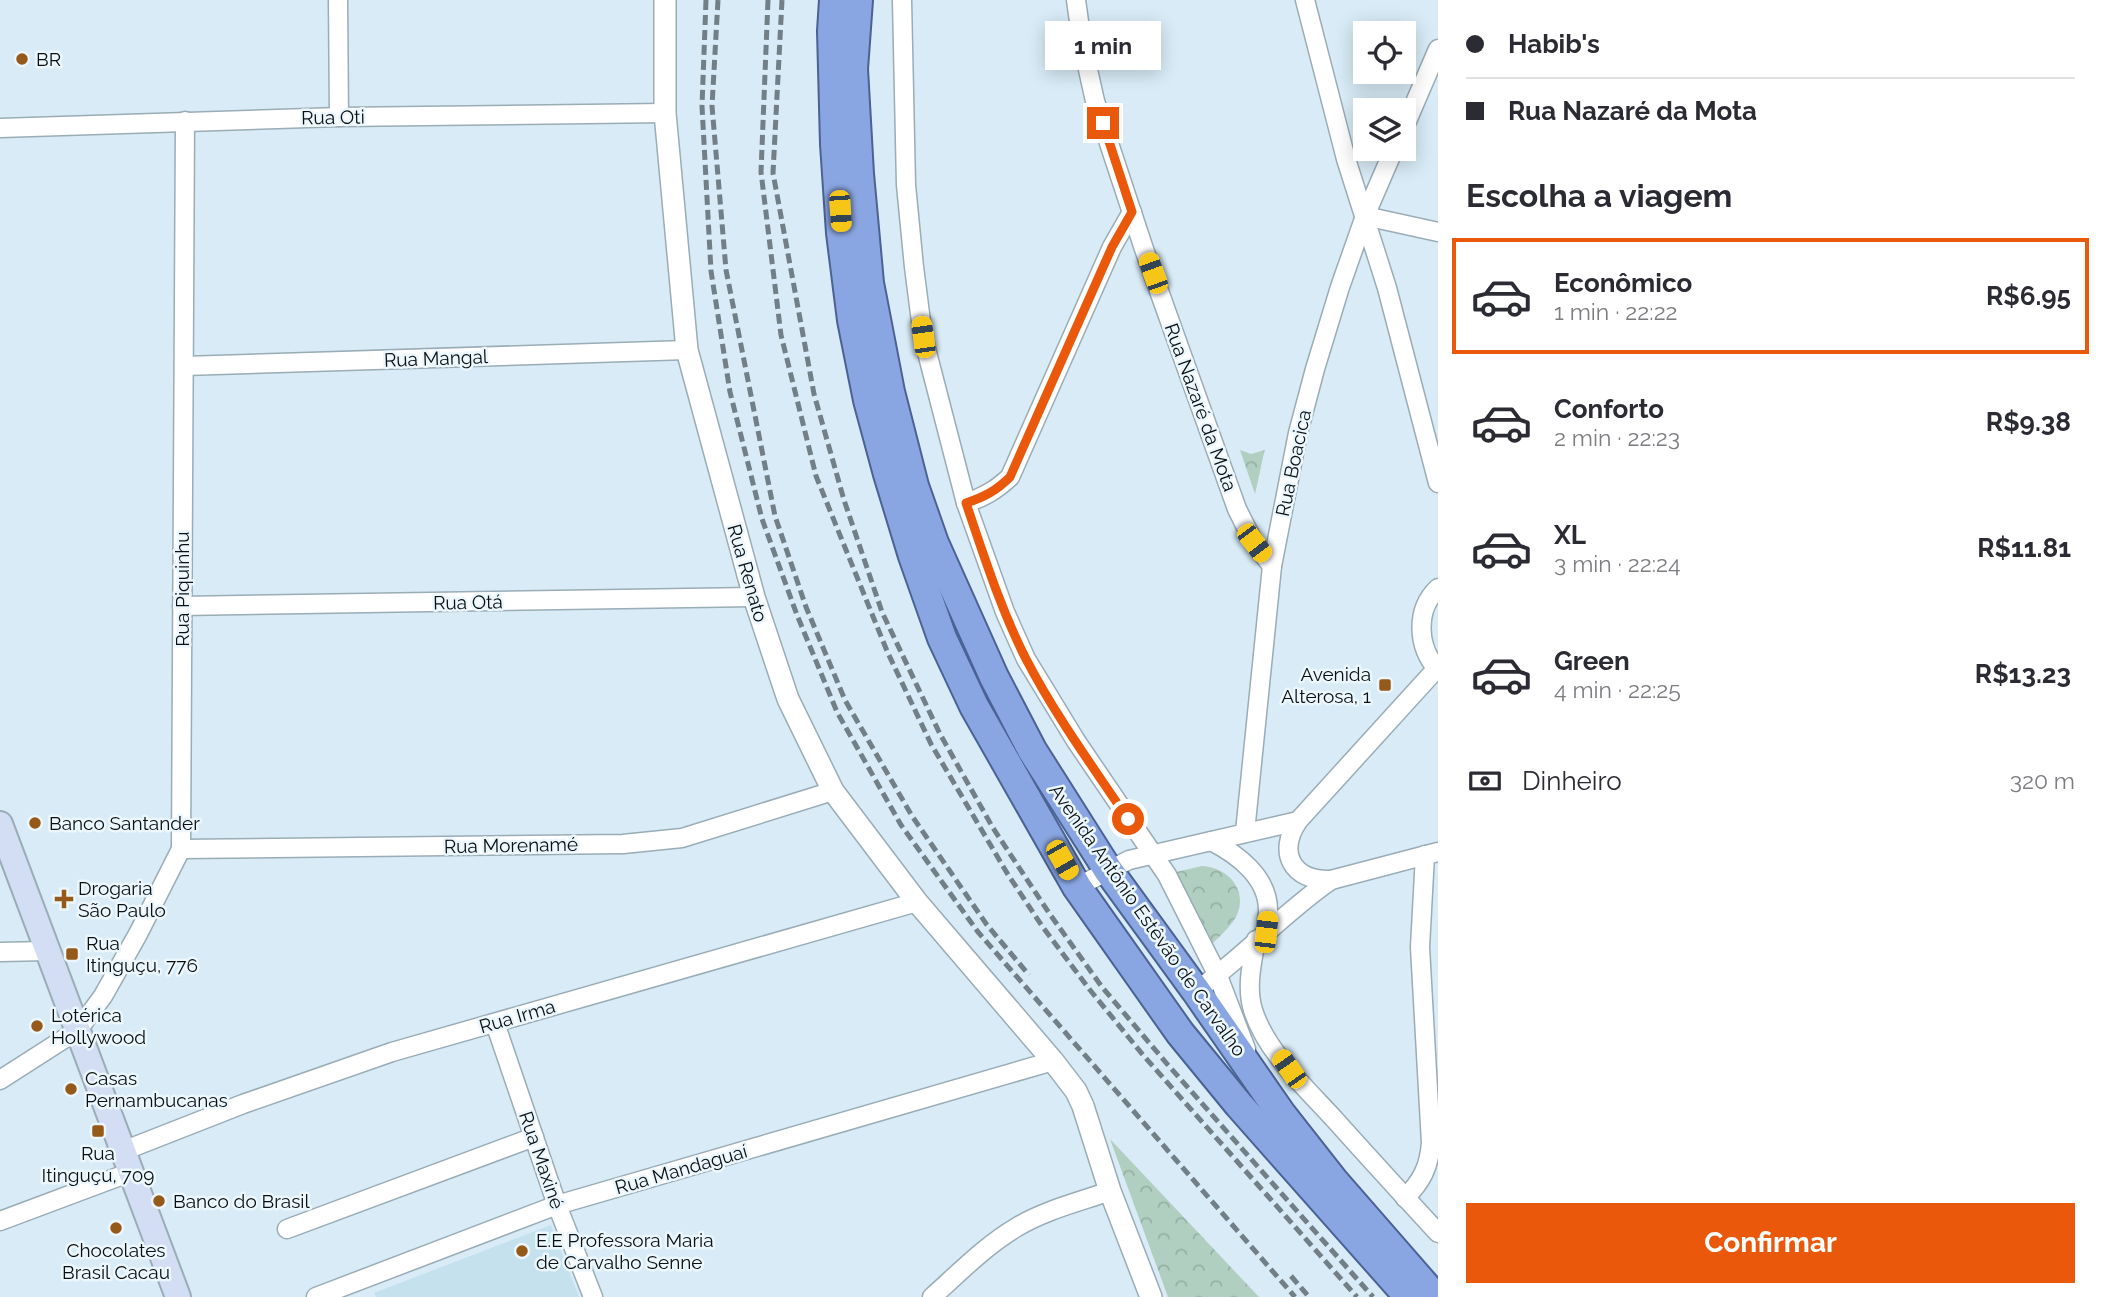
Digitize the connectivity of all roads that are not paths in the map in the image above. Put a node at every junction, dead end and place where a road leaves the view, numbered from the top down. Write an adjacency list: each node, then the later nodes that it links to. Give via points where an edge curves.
1 (338, 0): 11 (street)
2 (665, 0): 10 (street, Rua Renato)
3 (834, 0): 37 (highway, Avenida Antônio Estêvão de Carvalho, via 835,144 843,246 852,320 888,474 947,650)
4 (858, 0): 35 (highway, Avenida Antônio Estêvão de Carvalho, via 854,82 869,284 914,486 934,543 994,677 1032,750)
5 (902, 0): 21 (street, Avenida Antônio Estêvão de Carvalho, via 906,185 914,267 923,337)
6 (1076, 0): 15 (street, Rua Nazaré da Mota, via 1095,101)
7 (1305, 0): 16 (street)
8 (1438, 49): 9 (street)
9 (1416, 100)
10 (665, 113): 11 (street, Rua Oti); 18 (street, Rua Renato)
11 (339, 117): 12 (street, Rua Oti)
12 (185, 121): 13 (street, Rua Oti); 19 (street, Rua Piquinhu)
13 (0, 128)
14 (1389, 161): 16 (street, Rua Boacica)
15 (1132, 212): 21 (street, via 1112,247 1010,477 986,496); 22 (street, Rua Nazaré da Mota, via 1237,509)
16 (1365, 216): 17 (street); 20 (street); 22 (street, Rua Boacica, via 1315,369)
17 (1438, 232)
18 (687, 350): 19 (street, Rua Mangal); 24 (street, Rua Renato)
19 (184, 366): 25 (street, Rua Piquinhu)
20 (1438, 483)
21 (966, 503): 34 (street, Avenida Antônio Estêvão de Carvalho, via 1026,659)
22 (1272, 566): 30 (street, Rua Boacica)
23 (1438, 588): 26 (street, via 1427,601 1422,618 1426,652)
24 (754, 597): 25 (street, Rua Otá); 27 (street, Rua Renato, via 788,699)
25 (182, 606): 32 (street, Rua Piquinhu)
26 (1437, 669): 28 (street)
27 (834, 791): 32 (street, Rua Morenamé, via 682,838 623,844); 38 (street, Rua Renato)
28 (1298, 821): 30 (street); 36 (street, via 1287,848 1292,863 1302,874)
29 (0, 824): 41 (main road)
30 (1245, 832): 31 (street)
31 (1211, 841): 34 (street); 39 (street, via 1233,852 1265,894 1268,908)
32 (181, 849): 45 (street, Rua Piquinhu, via 103,996)
33 (1431, 853): 36 (street); 51 (street, via 1420,947 1430,1160 1425,1174)
34 (1153, 854): 35 (street); 43 (street, Avenida Antônio Estêvão de Carvalho, via 1167,875)
35 (1108, 870): 37 (street); 43 (highway, Avenida Antônio Estêvão de Carvalho)
36 (1331, 880): 39 (street)
37 (1077, 887): 40 (highway, Avenida Antônio Estêvão de Carvalho)
38 (917, 902): 44 (street, Rua Irma); 46 (street, Rua Renato)
39 (1261, 936): 43 (street); 51 (street, Avenida Antônio Estêvão de Carvalho, via 1251,969 1251,988 1261,1030 1289,1069)
40 (1112, 937): 43 (highway, via 1171,991 1183,993); 61 (highway, Avenida Antônio Estêvão de Carvalho, via 1222,1085)
41 (47, 951): 42 (street); 45 (main road)
42 (0, 952)
43 (1207, 983): 62 (highway, Avenida Antônio Estêvão de Carvalho, via 1255,1076 1282,1115)
44 (495, 1023): 48 (street, Rua Maxiné); 49 (street, Rua Irma, via 381,1055 243,1104)
45 (78, 1030): 47 (street); 49 (main road)
46 (1053, 1061): 50 (street, Rua Renato, via 1083,1106); 52 (street, Rua Mandaguaí)
47 (0, 1080)
48 (534, 1137): 52 (street, Rua Maxiné); 54 (street)
49 (127, 1161): 53 (street, Rua Irma); 56 (main road)
50 (1110, 1191): 59 (street, via 1016,1227); 60 (street, Rua Renato)
51 (1405, 1198): 55 (street, Avenida Antônio Estêvão de Carvalho)
52 (557, 1205): 57 (street, Rua Mandaguaí); 58 (street, Rua Maxiné)
53 (0, 1221)
54 (287, 1229)
55 (1438, 1233)
56 (178, 1297)
57 (316, 1297)
58 (593, 1297)
59 (932, 1297)
60 (1151, 1297)
61 (1409, 1297)
62 (1435, 1297)

